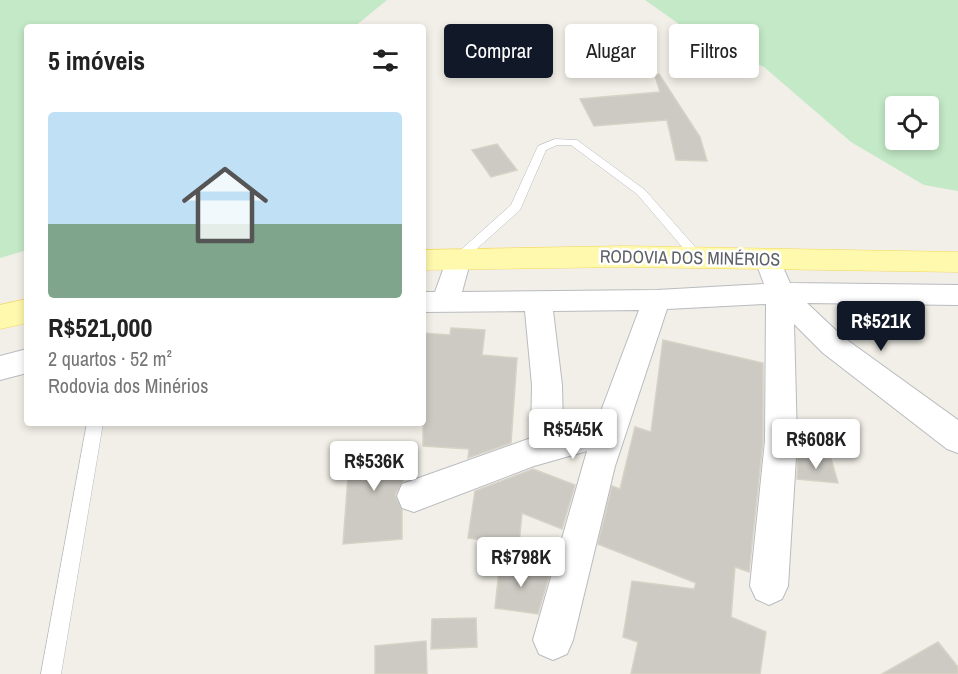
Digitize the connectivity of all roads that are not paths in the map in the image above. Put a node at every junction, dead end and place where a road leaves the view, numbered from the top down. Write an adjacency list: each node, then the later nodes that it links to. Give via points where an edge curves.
1 (458, 259): 2 (main road, RODOVIA DOS MINÉRIOS, via 595,255); 2 (lane, via 516,207 542,148 555,142 573,142 641,192); 3 (main road, RODOVIA DOS MINÉRIOS); 9 (street)
2 (699, 259): 4 (main road, RODOVIA DOS MINÉRIOS)
3 (426, 260)
4 (768, 260): 5 (main road, RODOVIA DOS MINÉRIOS); 6 (street)
5 (958, 262)
6 (780, 293): 7 (street); 8 (street); 17 (street, via 833,345); 20 (street, via 781,441)
7 (958, 296)
8 (657, 300): 10 (street); 16 (street)
9 (434, 302): 10 (street)
10 (538, 302): 18 (street, via 547,385)
11 (24, 312): 12 (main road)
12 (0, 317)
13 (24, 362): 14 (street)
14 (0, 368)
15 (94, 426): 22 (lane)
16 (611, 430): 18 (street); 21 (street)
17 (958, 439)
18 (546, 448): 19 (street)
19 (414, 496)
20 (769, 586)
21 (553, 640)
22 (51, 674)

